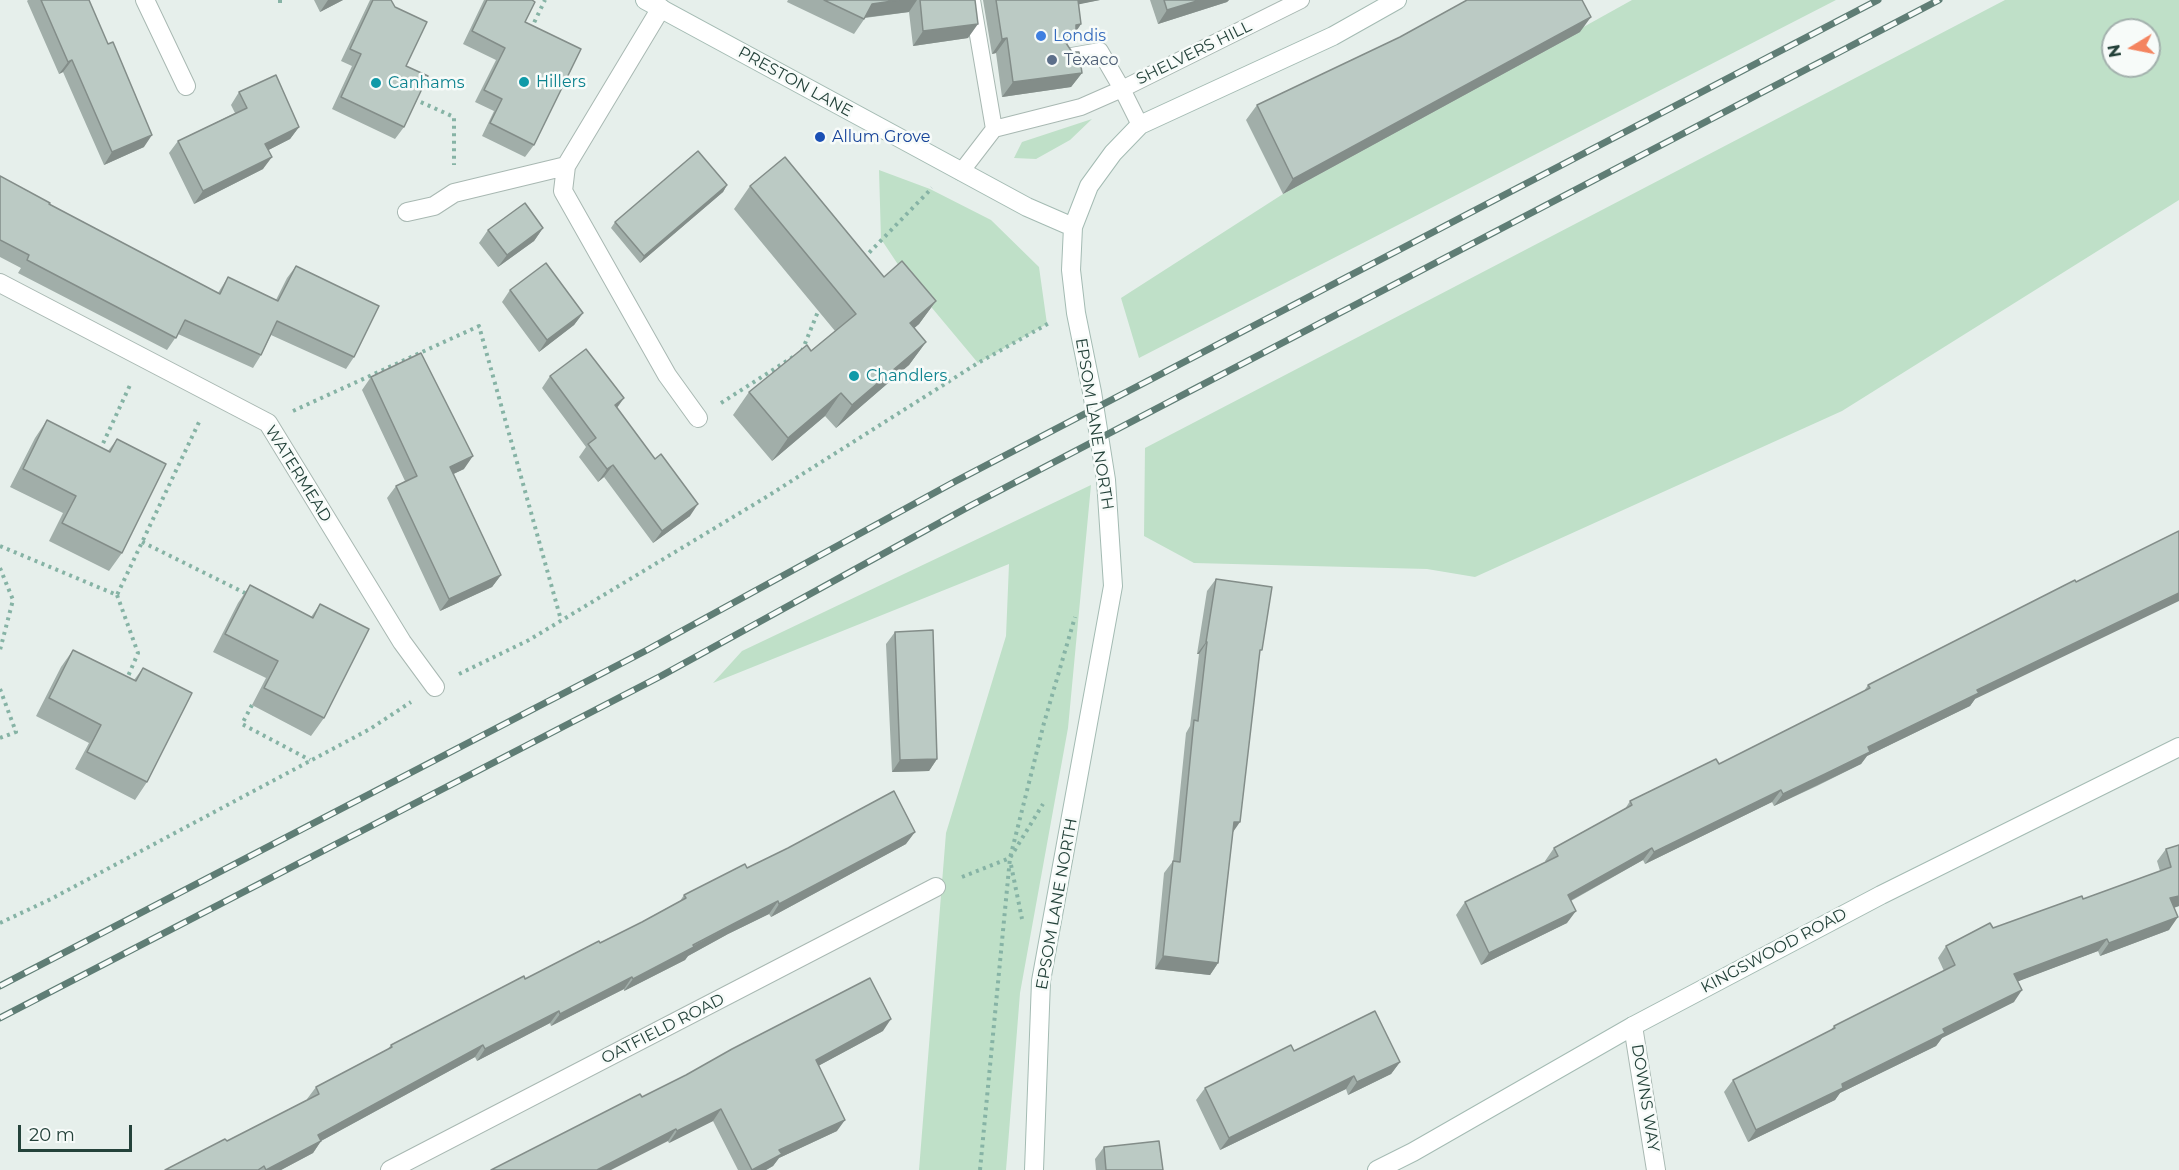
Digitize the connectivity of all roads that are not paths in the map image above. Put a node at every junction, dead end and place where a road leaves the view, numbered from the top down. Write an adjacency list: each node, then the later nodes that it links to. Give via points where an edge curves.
1 (145, 0): 9 (street)
2 (972, 0): 8 (lane)
3 (1301, 0): 10 (lane, SHELVERS HILL)
4 (1397, 0): 11 (street, EPSOM LANE NORTH, via 1334,36)
5 (653, 4): 13 (street); 14 (street, PRESTON LANE)
6 (1066, 57): 10 (lane, via 1100,51)
7 (998, 68): 8 (lane)
8 (987, 82): 12 (lane)
9 (186, 86)
10 (1122, 88): 11 (lane, SHELVERS HILL); 12 (lane, via 1081,107)
11 (1140, 124): 16 (street, EPSOM LANE NORTH, via 1089,186)
12 (994, 129): 14 (lane)
13 (566, 166): 15 (street, via 454,193 434,206); 18 (street, via 563,191 667,375)
14 (962, 172): 16 (street, PRESTON LANE)
15 (407, 212)
16 (1073, 227): 24 (street, EPSOM LANE NORTH, via 1071,270 1106,480 1113,586 1041,981)
17 (0, 283): 19 (street, WATERMEAD, via 268,423 402,642)
18 (698, 418)
19 (435, 687)
20 (2179, 747): 22 (street, KINGSWOOD ROAD, via 1881,895)
21 (936, 887): 23 (street, OATFIELD ROAD)
22 (1633, 1026): 25 (street, KINGSWOOD ROAD); 26 (street, DOWNS WAY)
23 (390, 1170)
24 (1034, 1170)
25 (1377, 1170)
26 (1656, 1170)

